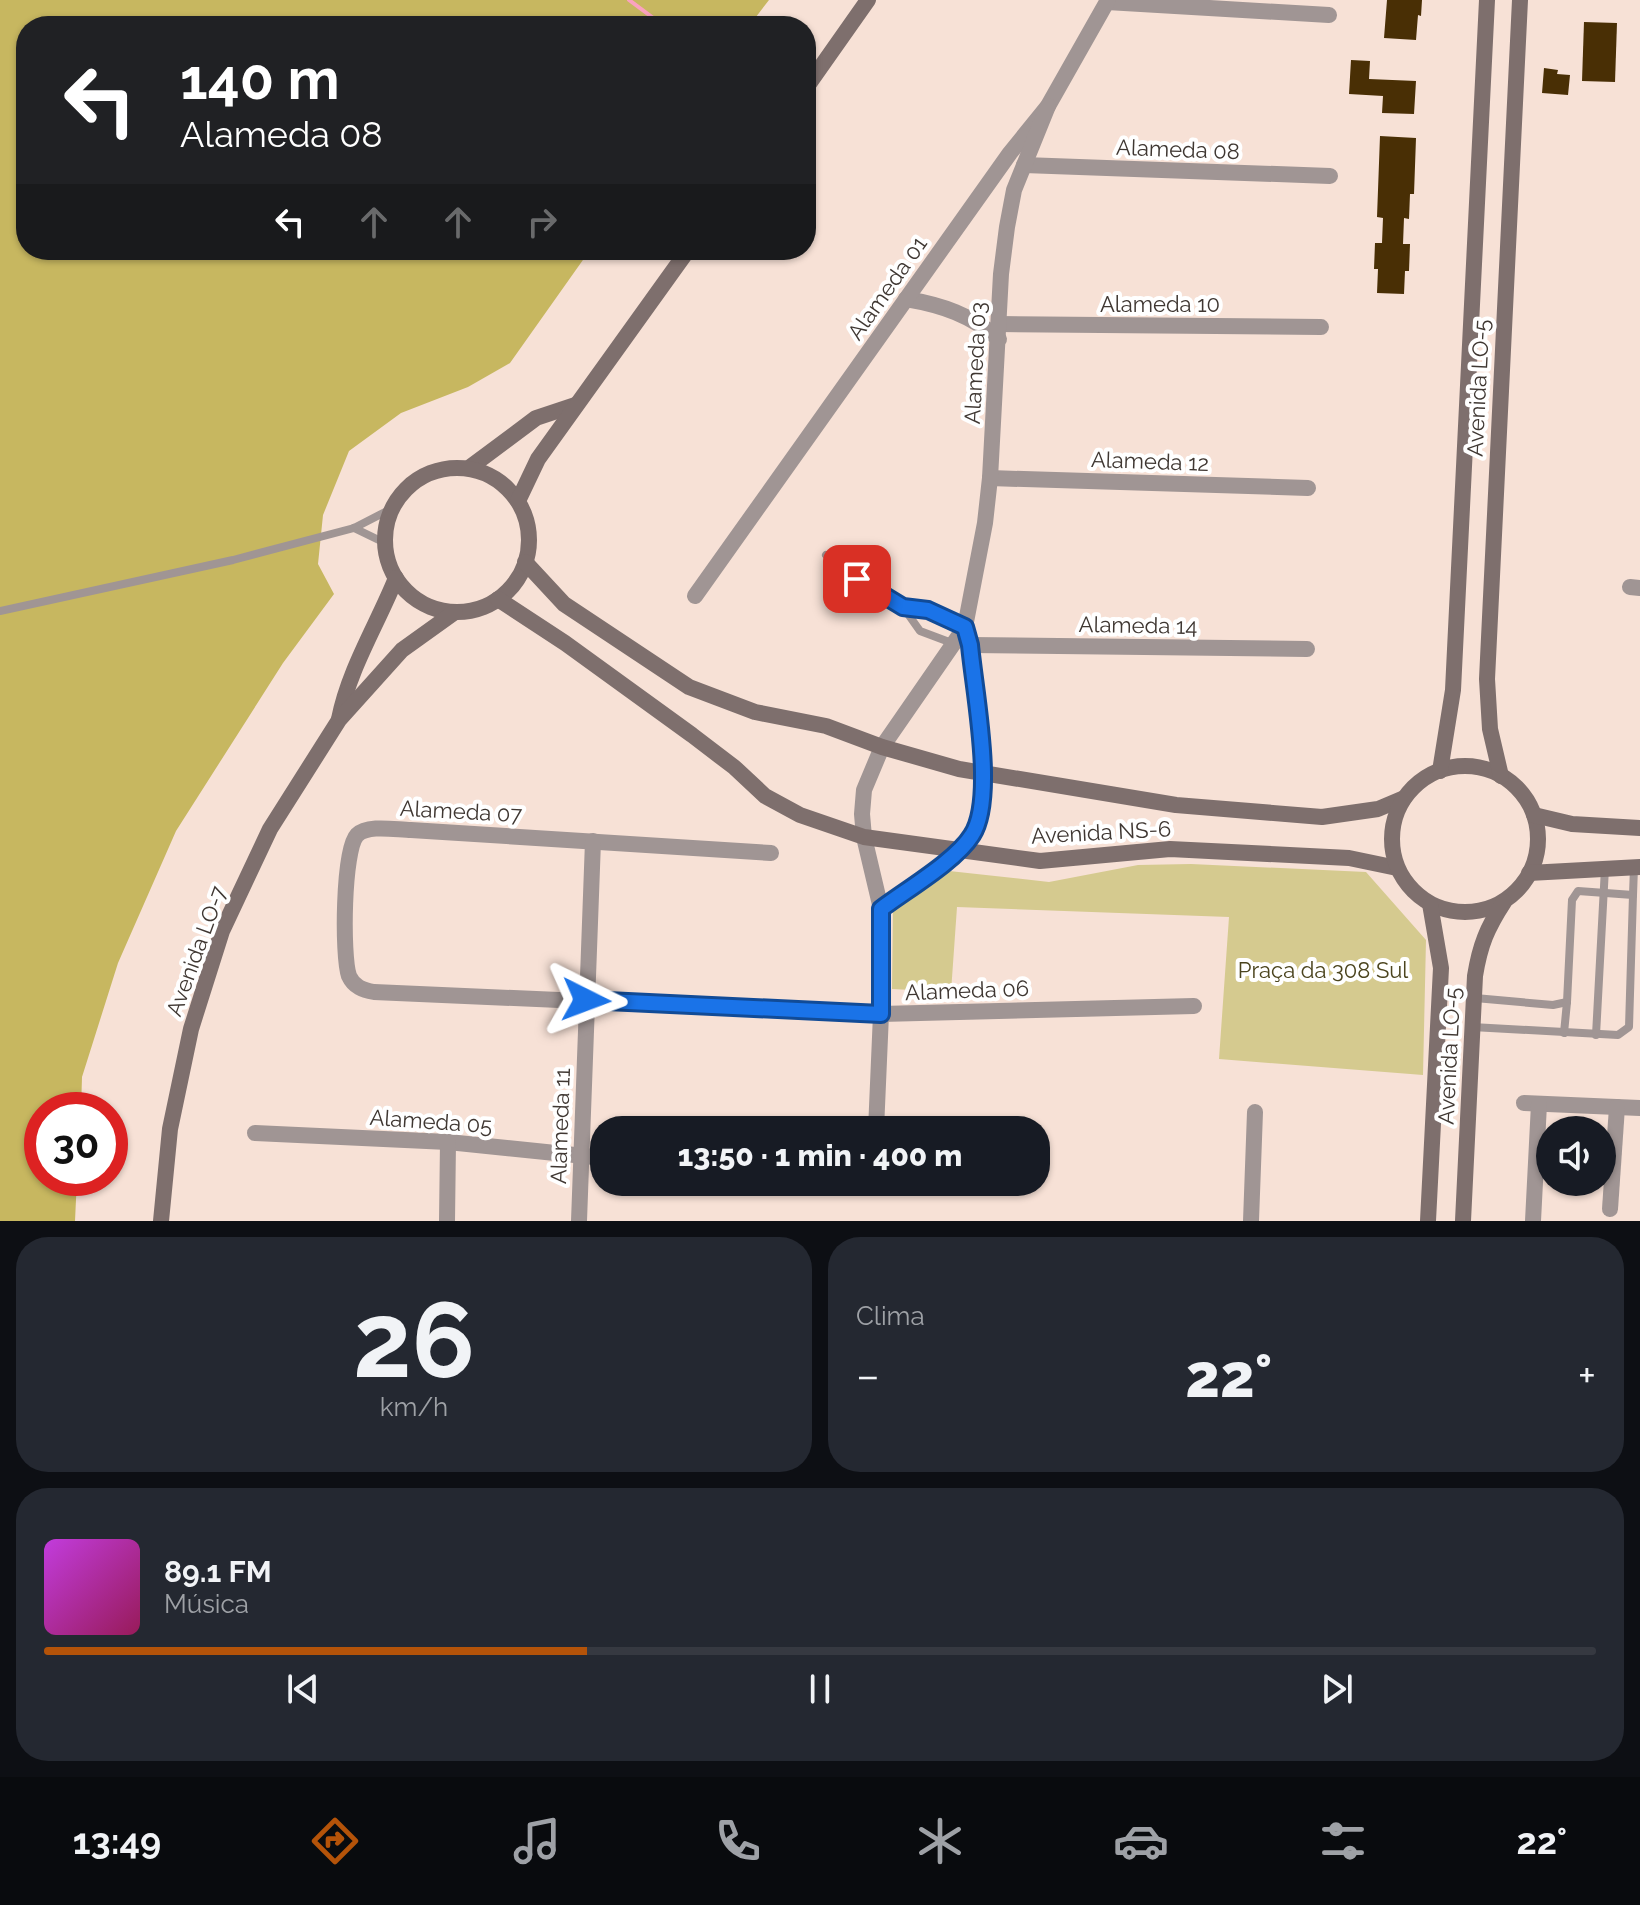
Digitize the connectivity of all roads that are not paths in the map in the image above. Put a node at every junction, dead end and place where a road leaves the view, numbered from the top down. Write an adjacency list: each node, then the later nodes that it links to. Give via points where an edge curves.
1 (868, 0): 6 (street)
2 (1487, 0): 36 (street, Avenida LO-5, via 1453,690)
3 (1520, 0): 37 (street, Avenida LO-5, via 1487,679 1490,729)
4 (1108, 1): 5 (street); 7 (street, Alameda 01)
5 (1329, 15)
6 (816, 74)
7 (1048, 106): 8 (street, Alameda 03); 11 (street, Alameda 01)
8 (1024, 165): 9 (street, Alameda 08); 13 (street, Alameda 03, via 1007,227)
9 (1330, 176)
10 (681, 260): 14 (street)
11 (906, 299): 13 (street, via 940,305); 25 (street, Alameda 01)
12 (1321, 327): 13 (street, Alameda 10)
13 (999, 332): 16 (street, Alameda 03)
14 (575, 405): 15 (street, via 536,418); 18 (street, via 538,459)
15 (469, 468): 18 (street, via 505,485); 19 (street, via 423,475)
16 (990, 478): 17 (street, Alameda 12); 30 (street, Alameda 03)
17 (1308, 488)
18 (518, 501): 23 (street, via 528,531)
19 (391, 509): 20 (lane); 21 (street)
20 (354, 528): 21 (lane); 28 (lane)
21 (385, 543): 24 (street)
22 (826, 555): 27 (lane)
23 (525, 562): 26 (street, via 515,583); 34 (street, Avenida NS-6, via 564,604 689,687 755,712 826,726)
24 (396, 578): 29 (street, via 421,602); 33 (street, Avenida LO-7, via 355,666)
25 (695, 596)
26 (498, 599): 29 (street); 41 (street, Avenida NS-6, via 692,735 765,796 800,815)
27 (903, 607): 30 (lane, via 928,610); 31 (lane, via 920,631)
28 (0, 611)
29 (455, 612): 33 (street, Avenida LO-7, via 402,650)
30 (965, 627): 31 (street)
31 (961, 644): 32 (street, Alameda 14); 34 (street); 35 (street)
32 (1307, 649)
33 (339, 720): 72 (street, Avenida LO-7, via 270,829 222,931 191,1029 176,1100)
34 (882, 747): 35 (street, Avenida NS-6); 41 (street, via 864,790)
35 (983, 771): 38 (street, Avenida NS-6, via 1176,805 1322,817 1378,809); 43 (street, via 979,822)
36 (1440, 771): 37 (street, via 1471,767); 38 (street)
37 (1501, 776): 39 (street, via 1521,793)
38 (1404, 798): 47 (street, via 1394,820)
39 (1534, 815): 40 (street, via 1572,824); 48 (street, via 1537,845)
40 (1640, 828)
41 (864, 837): 43 (street, Avenida NS-6); 53 (street)
42 (593, 841): 44 (street, Alameda 07); 54 (street, Alameda 07, via 411,830 358,833 347,869 345,948 350,977 363,990); 56 (street, Alameda 11)
43 (960, 850): 47 (street, Avenida NS-6, via 1056,861 1170,849 1349,858); 53 (street)
44 (771, 853)
45 (1605, 867): 46 (street); 48 (street); 49 (lane)
46 (1637, 867): 50 (lane)
47 (1397, 868): 52 (street)
48 (1529, 873): 51 (street)
49 (1605, 894): 50 (lane); 57 (lane, via 1578,891 1572,900); 62 (lane)
50 (1633, 895): 62 (lane, via 1629,1027 1618,1035)
51 (1505, 901): 52 (street, via 1480,911 1455,912); 55 (street, Avenida LO-5, via 1479,949)
52 (1430, 904): 76 (street, Avenida LO-5, via 1441,968)
53 (881, 909): 59 (street)
54 (406, 993): 56 (street, Alameda 06)
55 (1474, 998): 57 (lane); 60 (street, Avenida LO-5)
56 (586, 1000): 59 (street, Alameda 06); 69 (street, Alameda 11)
57 (1567, 1002): 61 (lane)
58 (1194, 1006): 59 (street, Alameda 06)
59 (881, 1014): 66 (street)
60 (1472, 1027): 61 (lane); 77 (street, Avenida LO-5)
61 (1564, 1033): 62 (lane)
62 (1596, 1035)
63 (1617, 1107): 64 (street); 71 (street); 78 (street, via 1531,1103)
64 (1640, 1108)
65 (1255, 1112): 75 (street)
66 (877, 1116)
67 (255, 1133): 68 (street, Alameda 05)
68 (448, 1142): 69 (street, Alameda 05); 73 (street)
69 (582, 1156): 70 (street, Alameda 05); 74 (street, Alameda 11)
70 (590, 1157)
71 (1610, 1209)
72 (161, 1221)
73 (447, 1221)
74 (579, 1221)
75 (1251, 1221)
76 (1428, 1221)
77 (1463, 1221)
78 (1533, 1221)

